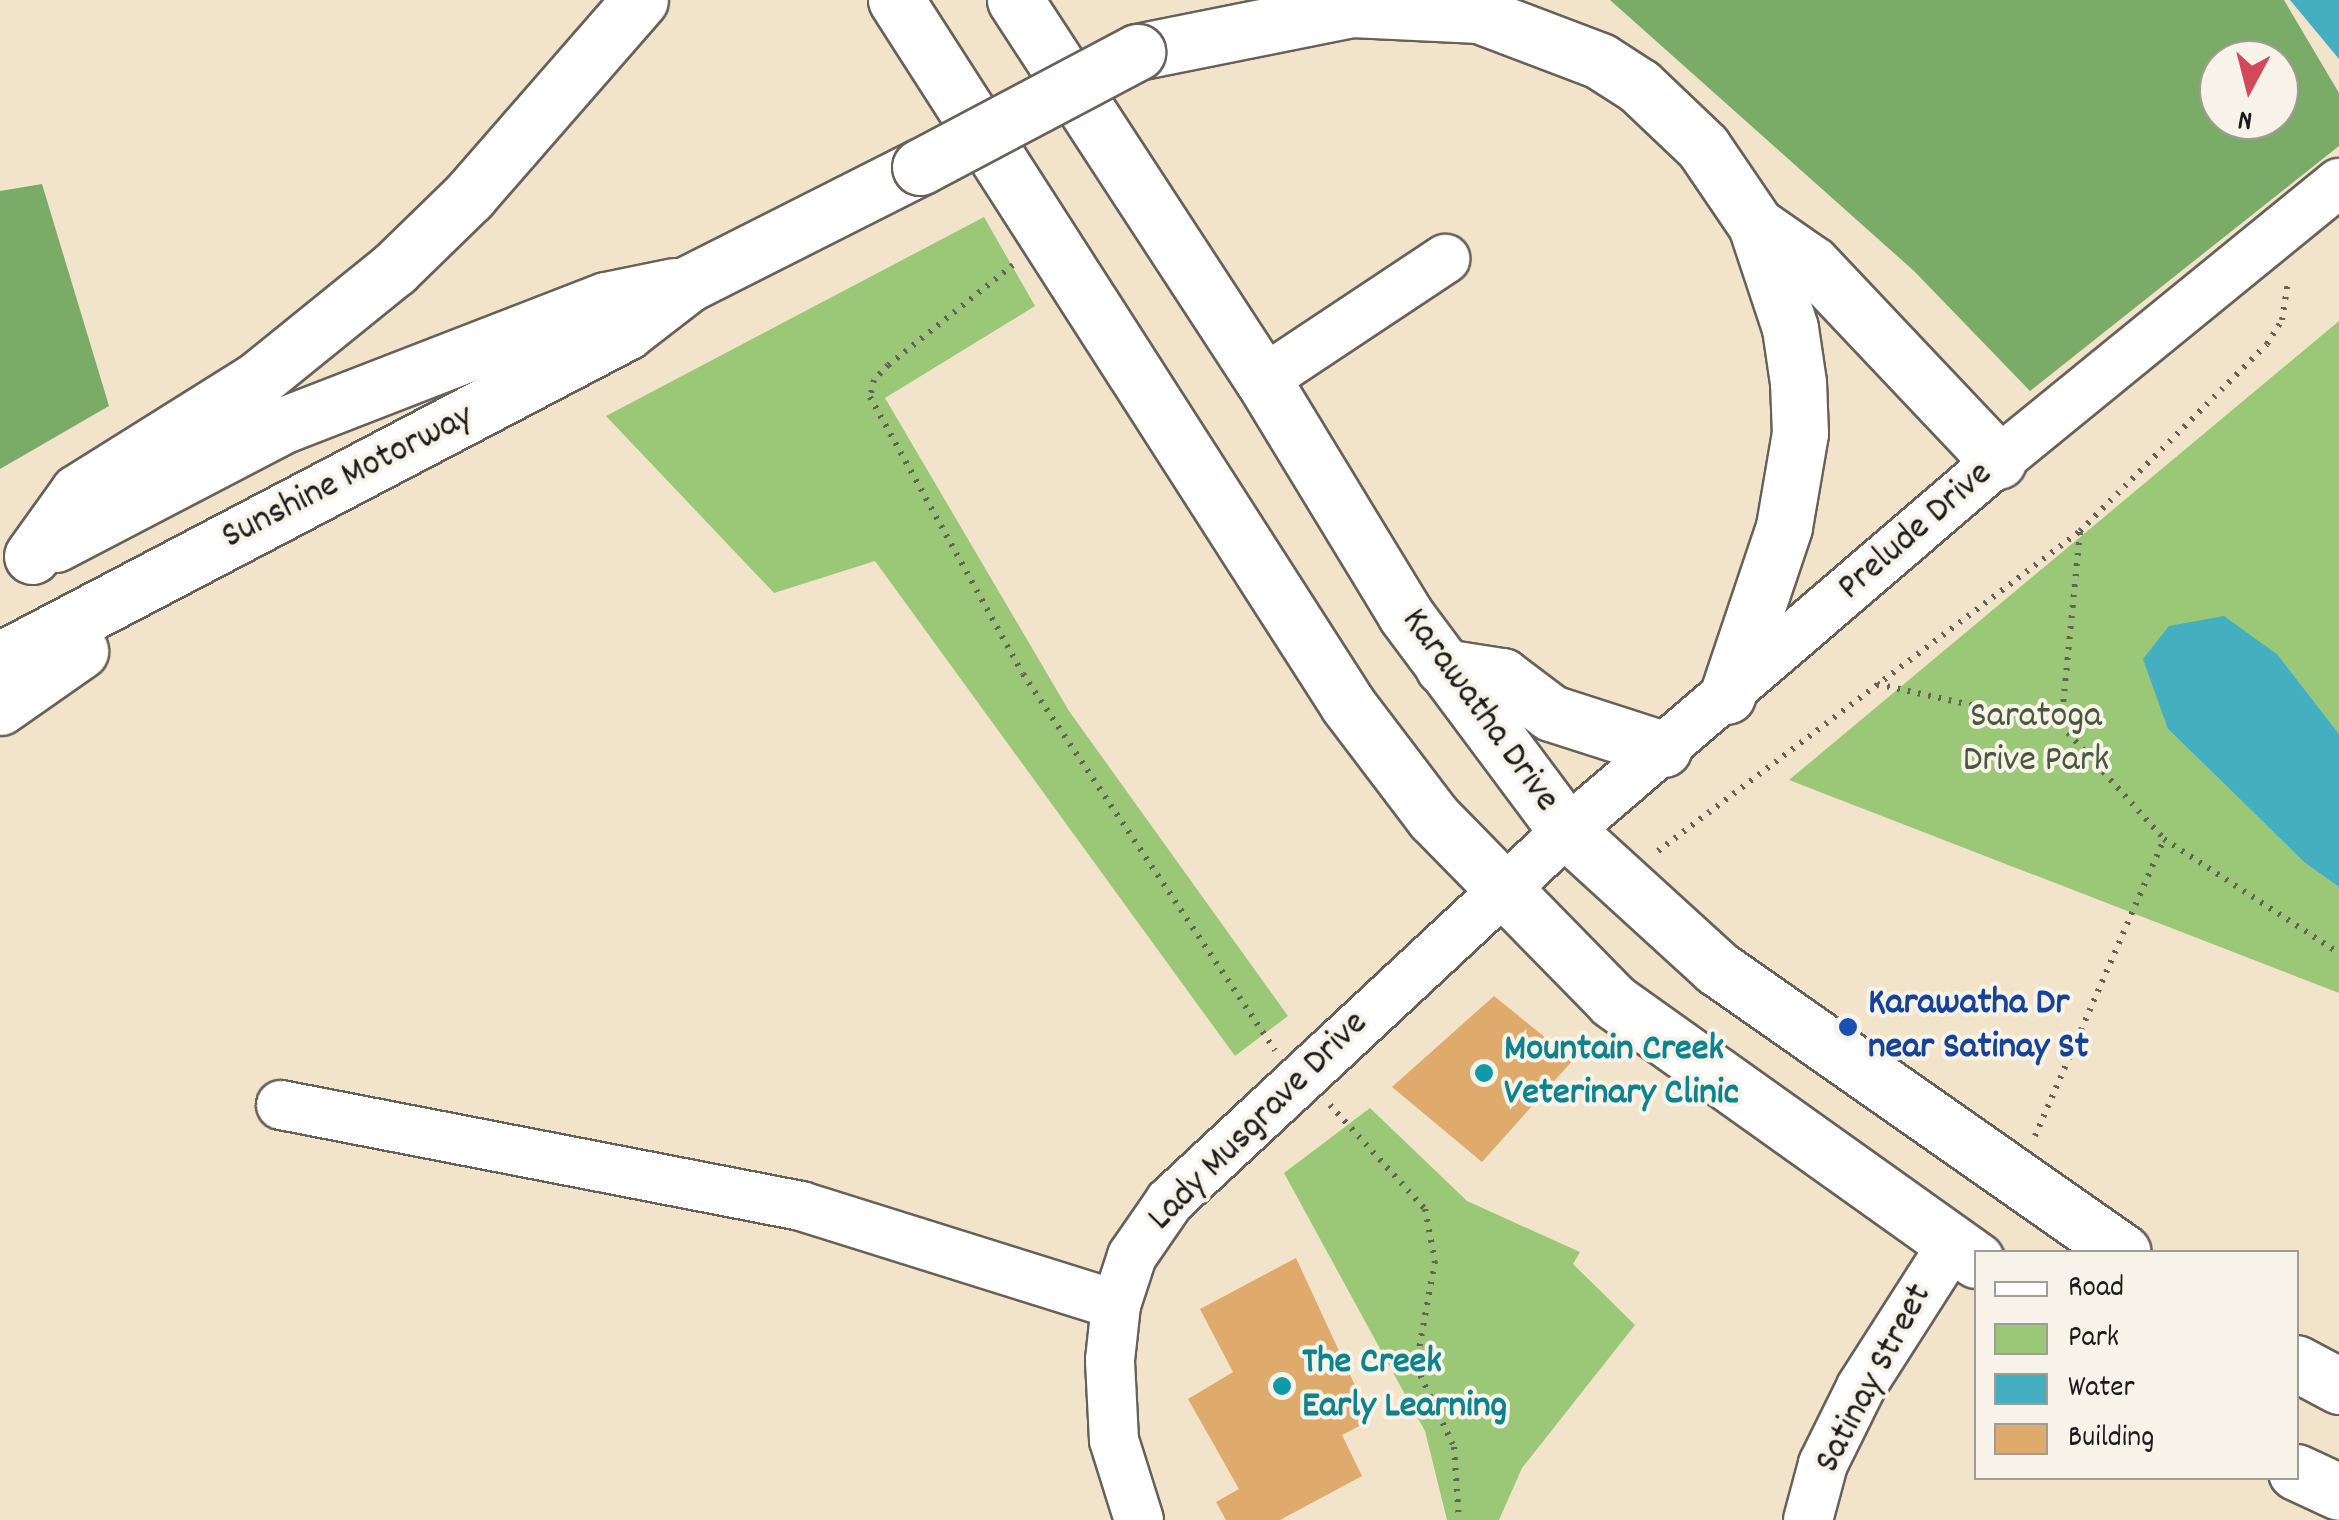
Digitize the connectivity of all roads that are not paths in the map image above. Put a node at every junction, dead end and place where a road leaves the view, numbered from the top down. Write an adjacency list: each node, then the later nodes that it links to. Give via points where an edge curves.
1 (640, 0): 13 (main road, via 482,182 394,269 258,379 78,492)
2 (896, 0): 20 (main road, via 1348,705 1387,762)
3 (1015, 0): 10 (main road, Karawatha Drive)
4 (1235, 0): 5 (main road, Sunshine Motorway)
5 (1137, 52): 7 (main road, via 1352,8 1435,8 1515,25 1600,61 1639,86 1704,147); 9 (main road, Sunshine Motorway, bridge)
6 (2339, 183): 11 (street, Prelude Drive)
7 (1756, 225): 11 (main road, via 1812,264); 16 (main road, via 1790,328 1800,434 1784,528 1753,603)
8 (1445, 259): 10 (street)
9 (688, 284): 12 (main road, Sunshine Motorway, via 626,332); 13 (main road, Sunshine Motorway, via 606,300 286,424)
10 (1263, 380): 15 (main road, Karawatha Drive)
11 (1998, 461): 16 (street, Prelude Drive)
12 (185, 562): 14 (main road, Sunshine Motorway); 17 (main road, via 114,629)
13 (16, 564)
14 (0, 660)
15 (1443, 667): 18 (main road, via 1502,676 1551,713); 19 (main road, Karawatha Drive)
16 (1727, 696): 18 (street, Prelude Drive)
17 (0, 708)
18 (1663, 749): 19 (street, Prelude Drive)
19 (1568, 831): 20 (street, Prelude Drive); 22 (main road, Karawatha Drive, via 1730,978)
20 (1501, 890): 23 (main road, via 1614,1001); 24 (street, Lady Musgrave Drive, via 1300,1074 1152,1225 1132,1256)
21 (281, 1105): 24 (street, via 800,1206)
22 (2121, 1250)
23 (1964, 1252): 30 (street, Satinay Street, via 1860,1387 1822,1464)
24 (1116, 1305): 29 (street, Lady Musgrave Drive, via 1114,1440)
25 (2299, 1366): 26 (main road)
26 (2339, 1386)
27 (2299, 1473): 28 (main road)
28 (2339, 1492)
29 (1139, 1520)
30 (1808, 1520)

